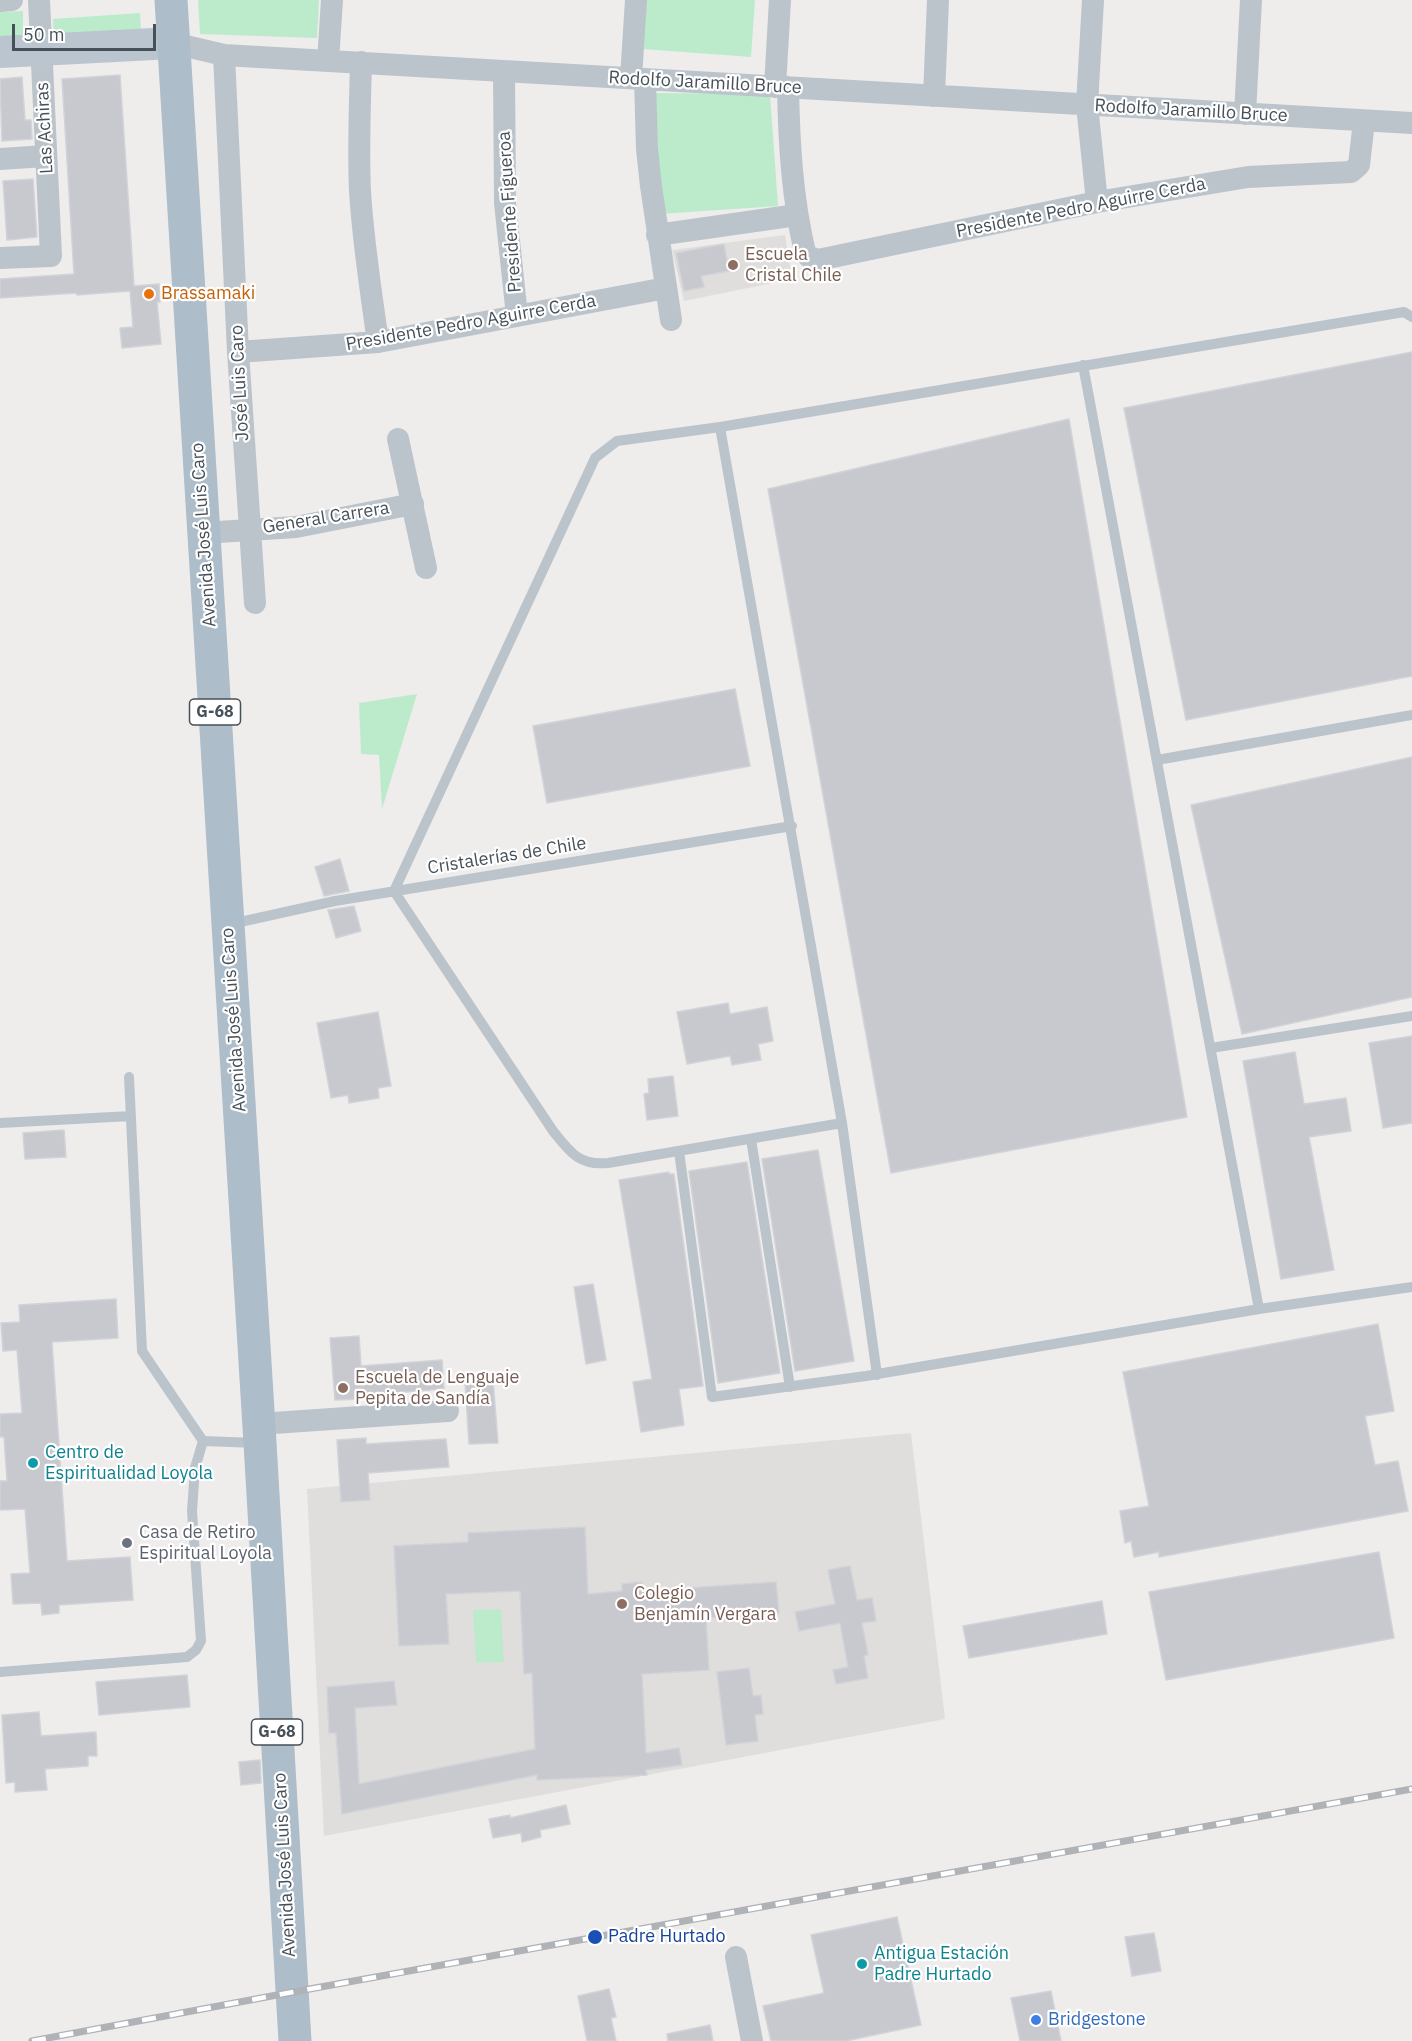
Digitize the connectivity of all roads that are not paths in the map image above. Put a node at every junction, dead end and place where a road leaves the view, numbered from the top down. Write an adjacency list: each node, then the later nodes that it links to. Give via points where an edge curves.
1 (12, 0): 10 (street)
2 (39, 0): 12 (street, Las Achiras)
3 (171, 0): 11 (main road, Avenida José Luis Caro / G-68)
4 (332, 0): 15 (street)
5 (636, 0): 18 (street)
6 (780, 0): 19 (street)
7 (938, 0): 20 (street)
8 (1093, 0): 21 (street)
9 (1251, 0): 22 (street)
10 (0, 1)
11 (174, 43): 12 (street, Rodolfo Jaramillo Bruce); 14 (street, Rodolfo Jaramillo Bruce); 42 (main road, Avenida José Luis Caro / G-68)
12 (42, 49): 13 (street, Rodolfo Jaramillo Bruce); 25 (street, Las Achiras)
13 (0, 52)
14 (224, 55): 15 (street, Rodolfo Jaramillo Bruce); 36 (street, José Luis Caro)
15 (328, 61): 16 (street, Rodolfo Jaramillo Bruce)
16 (361, 62): 17 (street, Rodolfo Jaramillo Bruce); 35 (street, via 360,191)
17 (504, 71): 18 (street, Rodolfo Jaramillo Bruce); 32 (street, Presidente Figueroa, via 505,202)
18 (638, 79): 19 (street, Rodolfo Jaramillo Bruce); 29 (street)
19 (782, 87): 20 (street, Rodolfo Jaramillo Bruce); 28 (street)
20 (933, 96): 21 (street, Rodolfo Jaramillo Bruce)
21 (1087, 105): 22 (street, Rodolfo Jaramillo Bruce); 27 (street)
22 (1245, 114): 23 (street, Rodolfo Jaramillo Bruce)
23 (1364, 121): 24 (street, Rodolfo Jaramillo Bruce); 27 (street, Presidente Pedro Aguirre Cerda, via 1359,165 1343,174 1248,177)
24 (1412, 123)
25 (46, 156): 26 (street); 30 (street, Las Achiras, via 51,256)
26 (0, 159)
27 (1097, 202): 28 (street, Presidente Pedro Aguirre Cerda, via 818,260 805,252)
28 (797, 215): 29 (street)
29 (657, 236): 31 (street)
30 (0, 258)
31 (666, 288): 32 (street, Presidente Pedro Aguirre Cerda); 34 (street)
32 (518, 316): 35 (street, Presidente Pedro Aguirre Cerda)
33 (1412, 317): 37 (lane, via 1404,312)
34 (671, 320)
35 (378, 342): 36 (street, Presidente Pedro Aguirre Cerda)
36 (238, 352): 41 (street, José Luis Caro)
37 (1083, 365): 38 (lane); 46 (lane)
38 (720, 426): 47 (lane); 48 (lane, via 617,441 595,458)
39 (398, 439): 40 (street, General Carrera)
40 (413, 504): 41 (street, General Carrera, via 296,527); 43 (street, General Carrera)
41 (249, 530): 42 (street, General Carrera); 44 (street, José Luis Caro)
42 (203, 533): 49 (main road, Avenida José Luis Caro / G-68)
43 (426, 568)
44 (255, 603)
45 (1412, 715): 46 (lane)
46 (1156, 760): 51 (lane)
47 (792, 826): 48 (lane, Cristalerías de Chile); 55 (lane)
48 (394, 891): 49 (lane, Cristalerías de Chile); 57 (lane, via 573,1156 595,1164)
49 (228, 925): 63 (main road, Avenida José Luis Caro / G-68)
50 (1412, 1016): 51 (lane)
51 (1211, 1048): 59 (lane)
52 (129, 1077): 53 (lane)
53 (131, 1116): 54 (lane); 64 (lane, via 142,1351)
54 (0, 1123)
55 (843, 1123): 56 (lane); 60 (lane)
56 (751, 1138): 57 (lane); 61 (lane)
57 (679, 1151): 61 (lane, via 712,1397)
58 (1412, 1287): 59 (lane)
59 (1259, 1309): 60 (lane)
60 (878, 1375): 61 (lane)
61 (790, 1387)
62 (448, 1411): 63 (street)
63 (260, 1433): 64 (lane); 67 (main road, Avenida José Luis Caro / G-68)
64 (203, 1441): 65 (lane, via 195,1468 192,1511 201,1641 196,1650 187,1657)
65 (0, 1672)
66 (736, 1957): 68 (street)
67 (295, 2041)
68 (752, 2041)

